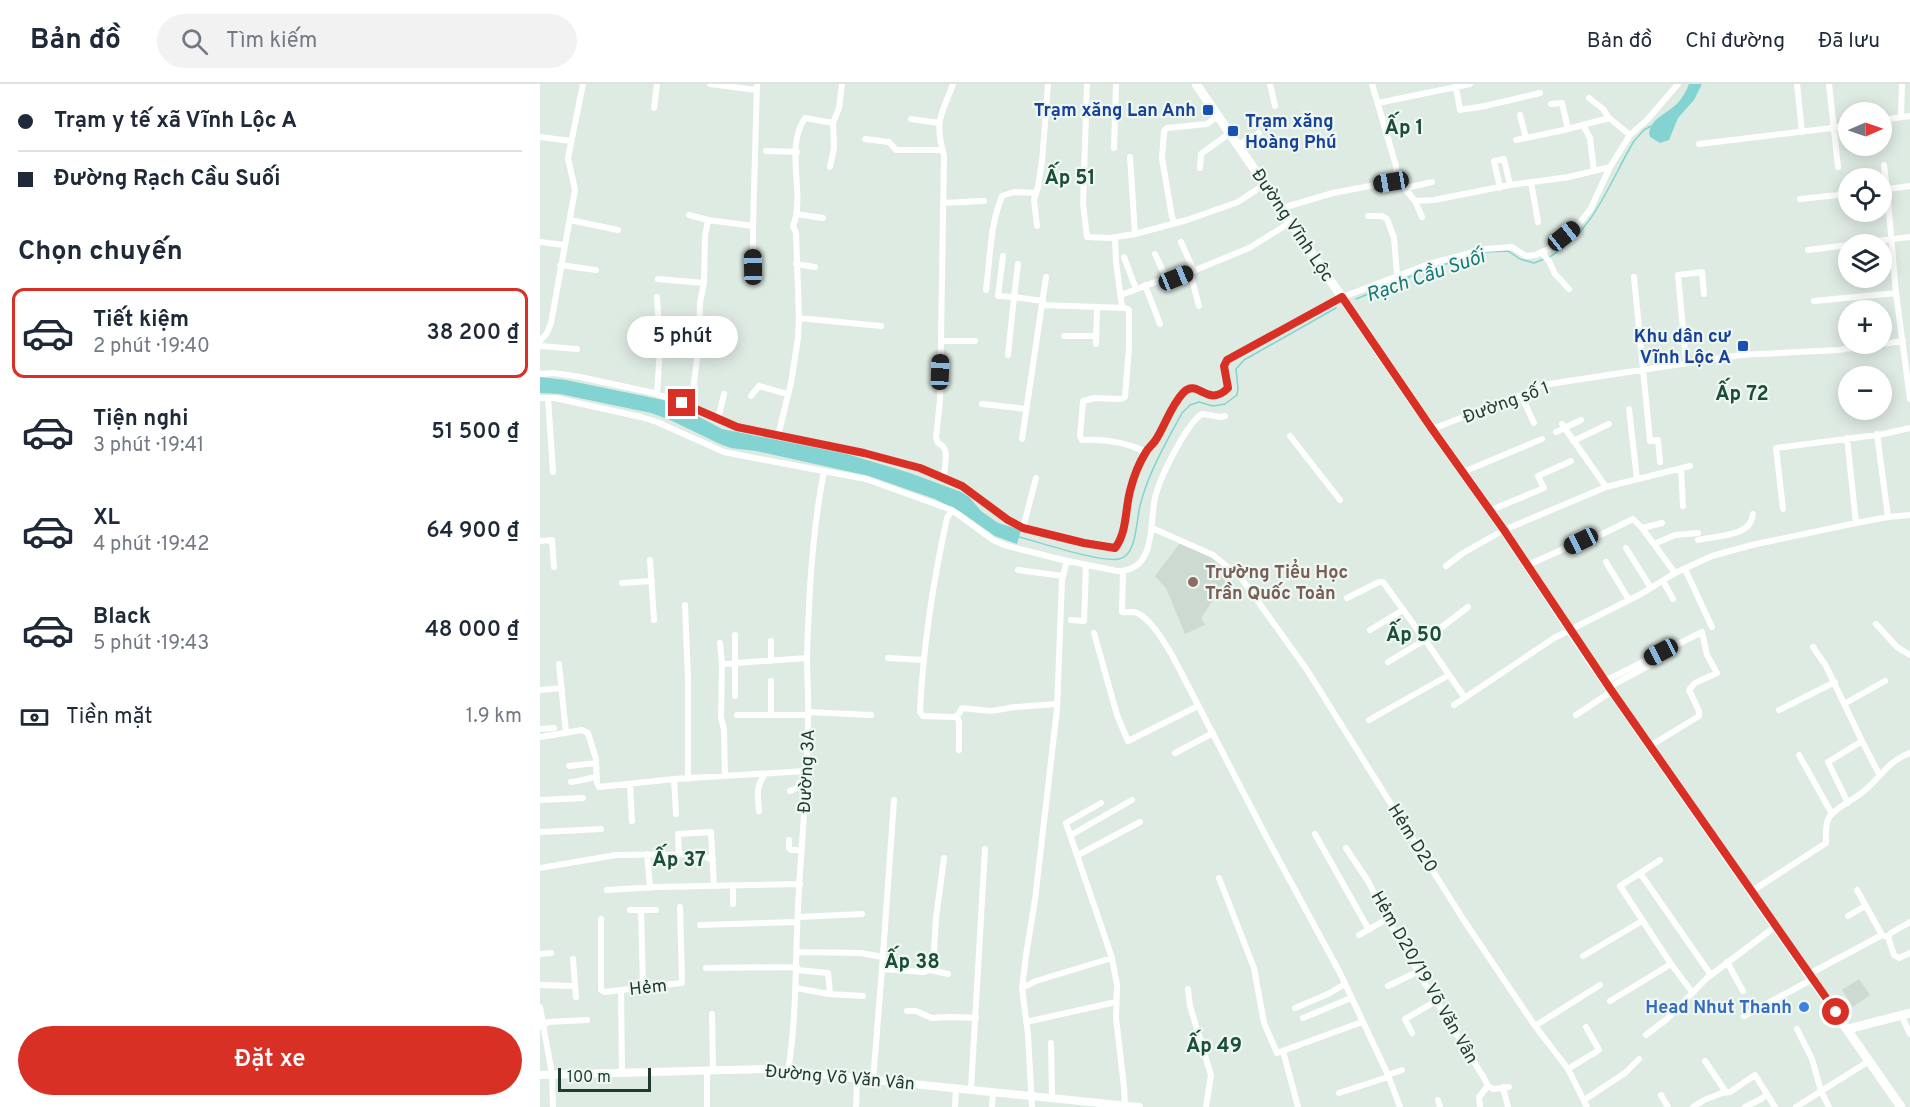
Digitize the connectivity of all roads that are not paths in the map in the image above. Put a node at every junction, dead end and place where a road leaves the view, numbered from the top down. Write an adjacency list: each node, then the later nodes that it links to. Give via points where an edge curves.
1 (583, 84): 48 (street)
2 (657, 84): 26 (street)
3 (710, 84): 19 (street)
4 (842, 84): 34 (street)
5 (953, 84): 35 (street)
6 (1048, 84): 70 (street)
7 (1087, 84): 91 (street, via 1083,183 1087,237)
8 (1116, 84): 51 (street)
9 (1196, 84): 28 (main road, Đường Vĩnh Lộc)
10 (1270, 84): 25 (street)
11 (1372, 84): 23 (street)
12 (1422, 84): 21 (street)
13 (1470, 84): 20 (street)
14 (1537, 84): 20 (street, via 1541,95 1460,110)
15 (1678, 84): 43 (street)
16 (1797, 84): 40 (street)
17 (1829, 84): 38 (street)
18 (1902, 84): 30 (street)
19 (757, 87): 87 (street)
20 (1456, 87): 21 (street)
21 (1423, 94): 23 (street)
22 (1590, 98): 32 (street)
23 (1378, 103): 61 (street)
24 (1551, 104): 39 (street, via 1562,103)
25 (1275, 106)
26 (654, 108)
27 (1520, 115): 45 (street)
28 (1218, 116): 41 (main road, Đường Vĩnh Lộc); 86 (street, via 1207,124 1164,131 1162,158)
29 (1910, 116): 30 (street)
30 (1901, 117): 33 (street)
31 (911, 118): 35 (street)
32 (1609, 118): 36 (street); 43 (street)
33 (1892, 118)
34 (833, 123): 54 (street, via 805,118); 56 (street)
35 (939, 123): 52 (street)
36 (1583, 125): 39 (street); 60 (street, via 1590,138)
37 (1838, 127): 38 (street)
38 (1833, 128): 40 (street); 58 (street)
39 (1568, 129): 45 (street)
40 (1802, 132): 49 (street)
41 (1230, 133): 50 (main road, Đường Vĩnh Lộc); 59 (street, via 1202,154)
42 (1259, 133): 50 (street)
43 (1630, 135): 57 (street)
44 (540, 137): 48 (street)
45 (1526, 138): 47 (street)
46 (864, 139): 52 (street, via 889,142 896,150)
47 (1516, 140)
48 (571, 141): 82 (street, via 568,158 575,190)
49 (1699, 144)
50 (1238, 145): 64 (main road, Đường Vĩnh Lộc)
51 (1114, 148)
52 (943, 150): 75 (street)
53 (766, 151): 54 (street)
54 (797, 152): 77 (street)
55 (1130, 157): 90 (street)
56 (830, 167)
57 (1610, 167): 60 (street); 103 (street, via 1590,210)
58 (1838, 167)
59 (1200, 168)
60 (1594, 171): 63 (street)
61 (1397, 179): 67 (street); 76 (street)
62 (1432, 182): 67 (street)
63 (1531, 182): 65 (street); 85 (street)
64 (1265, 184): 76 (main road, Đường Vĩnh Lộc); 86 (street, via 1238,202)
65 (1510, 185): 68 (street); 68 (street, via 1504,159 1498,159 1494,161)
66 (1910, 186): 69 (street)
67 (1406, 188): 74 (street)
68 (1500, 188): 74 (street)
69 (1892, 189)
70 (1036, 193): 88 (street); 119 (street, via 1002,196)
71 (1838, 195): 72 (street)
72 (1800, 199)
73 (984, 201): 75 (street)
74 (1415, 201): 80 (street)
75 (944, 203): 138 (street)
76 (1282, 208): 84 (main road, Đường Vĩnh Lộc)
77 (796, 214): 81 (street); 104 (street)
78 (689, 215): 83 (street)
79 (1368, 216): 111 (street, via 1388,219)
80 (1422, 217)
81 (823, 218)
82 (570, 219): 89 (street); 96 (street)
83 (708, 220): 87 (street); 116 (street)
84 (1292, 222): 110 (street, via 1249,248); 126 (main road, Đường Vĩnh Lộc)
85 (1538, 222)
86 (1175, 223): 90 (street)
87 (753, 226): 107 (street)
88 (1037, 226)
89 (618, 230)
90 (1134, 234): 91 (street)
91 (1115, 237): 123 (street)
92 (1910, 237): 93 (street)
93 (1892, 240)
94 (540, 242): 96 (street)
95 (1181, 242): 110 (street)
96 (564, 245): 106 (street)
97 (1838, 246): 98 (street)
98 (1808, 250)
99 (1892, 251): 121 (street)
100 (1155, 254): 114 (street)
101 (1003, 256): 125 (street, via 998,296)
102 (1124, 257): 118 (street)
103 (1545, 257): 111 (street, via 1526,256 1512,247 1485,249); 120 (street)
104 (796, 264): 108 (street); 132 (street)
105 (1018, 264): 125 (street)
106 (560, 265): 109 (street); 137 (street, via 551,323)
107 (753, 267)
108 (815, 267)
109 (596, 270)
110 (1192, 272): 114 (street); 129 (street)
111 (1397, 275): 126 (street)
112 (1046, 277): 128 (street)
113 (1634, 277): 146 (street)
114 (1166, 278): 117 (street)
115 (658, 279): 116 (street)
116 (704, 283): 158 (street)
117 (1145, 285): 118 (street); 133 (street)
118 (1136, 289): 123 (street)
119 (986, 290)
120 (1569, 290)
121 (1896, 293): 127 (street); 140 (street)
122 (1704, 294): 145 (street, via 1702,272 1678,274)
123 (1121, 295): 131 (street)
124 (657, 297): 149 (street)
125 (1014, 297): 128 (street); 144 (street)
126 (1342, 297): 168 (main road, Đường Vĩnh Lộc); 177 (street, via 1227,360 1224,366 1228,388 1221,394 1204,394 1195,388 1184,392)
127 (1814, 301)
128 (1042, 303): 130 (street); 159 (street)
129 (1199, 306)
130 (1097, 307): 131 (street); 136 (street)
131 (1122, 308): 177 (street, via 1128,308 1130,313 1125,397 1083,401 1080,436 1082,440 1099,439)
132 (800, 318): 134 (street); 151 (street)
133 (1160, 324)
134 (881, 326)
135 (1064, 336): 136 (street)
136 (1096, 336): 141 (street)
137 (540, 341)
138 (941, 341): 139 (street); 185 (street, via 936,438 946,449)
139 (975, 341)
140 (1903, 341): 145 (street, Đường số 1); 148 (street)
141 (1096, 344)
142 (540, 346): 143 (street)
143 (578, 349)
144 (1008, 355)
145 (1686, 362): 146 (street, Đường số 1)
146 (1643, 368): 152 (street, Đường số 1, via 1542,385); 179 (street, via 1650,441 1658,440)
147 (540, 374): 149 (street, via 580,377)
148 (1909, 383): 156 (street)
149 (657, 394): 158 (street)
150 (724, 394): 162 (street)
151 (787, 394): 153 (street, via 759,386); 171 (street)
152 (1521, 395): 164 (street); 168 (street, Đường số 1)
153 (750, 396)
154 (540, 398): 155 (street)
155 (548, 398): 182 (street, via 649,419 732,453); 183 (street)
156 (1910, 399)
157 (982, 404): 159 (street)
158 (691, 407): 162 (street)
159 (1026, 409): 174 (street)
160 (1629, 409): 187 (street)
161 (1224, 416): 200 (street, via 1202,414 1192,424 1162,476 1150,518)
162 (717, 418): 171 (street)
163 (1581, 420): 166 (street)
164 (1534, 423)
165 (1609, 424): 176 (street)
166 (1563, 426): 169 (street); 176 (street)
167 (1910, 428): 170 (street)
168 (1432, 429): 184 (main road, Đường Vĩnh Lộc)
169 (1556, 432)
170 (1877, 435): 173 (street); 196 (street)
171 (778, 436): 185 (street, via 864,453)
172 (1290, 436): 189 (street)
173 (1847, 438): 191 (street, via 1776,448); 198 (street)
174 (1022, 439)
175 (1542, 439): 184 (street)
176 (1573, 441): 188 (street)
177 (1146, 452): 199 (street, via 1130,489 1128,518 1115,548)
178 (1571, 461): 193 (street, via 1538,476 1544,488)
179 (1660, 462)
180 (1690, 466): 181 (street)
181 (1681, 468): 187 (street); 190 (street)
182 (824, 471): 192 (street, via 882,484); 241 (street, Đường 3A, via 813,535)
183 (553, 472)
184 (1463, 472): 193 (main road, Đường Vĩnh Lộc)
185 (944, 477): 199 (street)
186 (1036, 478): 199 (street)
187 (1637, 479): 188 (street)
188 (1606, 487): 202 (street)
189 (1340, 500)
190 (1683, 506)
191 (1783, 509)
192 (952, 510): 207 (street, via 993,540); 244 (street, via 943,536)
193 (1491, 510): 202 (main road, Đường Vĩnh Lộc)
194 (1753, 514): 204 (street, via 1745,530 1675,535)
195 (1910, 515): 196 (street)
196 (1888, 517): 198 (street)
197 (1662, 523): 201 (street)
198 (1856, 523): 213 (street, via 1752,545 1712,556)
199 (1023, 528)
200 (1152, 528): 215 (street, via 1144,558); 398 (street, Hẻm D20, via 1213,555 1256,598 1307,670)
201 (1642, 528): 204 (street); 210 (street, via 1633,519)
202 (1504, 530): 210 (main road, Đường Vĩnh Lộc); 211 (street)
203 (540, 541): 212 (street, via 552,540)
204 (1654, 544): 216 (street)
205 (1626, 548): 221 (street)
206 (650, 560): 218 (street)
207 (1067, 561): 209 (street); 217 (street)
208 (1606, 562): 224 (street)
209 (1086, 565): 215 (street); 229 (street, via 1084,621)
210 (1528, 565): 233 (main road, Đường Vĩnh Lộc)
211 (1446, 566)
212 (554, 567)
213 (1685, 569): 216 (street); 231 (street)
214 (1018, 570): 217 (street)
215 (1123, 571): 262 (street, via 1122,612 1136,612 1156,630)
216 (1675, 573): 219 (street)
217 (1063, 576): 259 (street)
218 (652, 581): 220 (street); 228 (street)
219 (1663, 581): 221 (street); 223 (street)
220 (622, 583)
221 (1651, 588): 224 (street)
222 (1347, 598): 227 (street, via 1383,582)
223 (1673, 599)
224 (1629, 600): 233 (street)
225 (685, 604): 290 (street)
226 (1468, 607): 236 (street)
227 (1403, 610): 232 (street); 236 (street)
228 (654, 620)
229 (1071, 620)
230 (1876, 624): 240 (street)
231 (1712, 627)
232 (1371, 630)
233 (1570, 630): 254 (main road, Đường Vĩnh Lộc); 258 (street)
234 (1094, 633): 262 (street, via 1128,741)
235 (735, 635): 247 (street)
236 (1425, 640): 246 (street); 250 (street)
237 (771, 641): 245 (street)
238 (720, 643): 249 (street)
239 (1813, 647): 253 (street)
240 (1910, 655)
241 (807, 658): 245 (street); 264 (street, Đường 3A)
242 (888, 658): 244 (street)
243 (1663, 658): 254 (street)
244 (923, 660): 269 (street, via 920,712 924,716)
245 (771, 661): 247 (street)
246 (1388, 662)
247 (736, 663): 249 (street); 257 (street)
248 (559, 664): 255 (street)
249 (722, 664): 287 (street)
250 (1449, 675): 258 (street); 270 (street)
251 (771, 681): 266 (street)
252 (1885, 681): 260 (street)
253 (1835, 682): 260 (street); 263 (street)
254 (1609, 686): 268 (street); 277 (main road, Đường Vĩnh Lộc); 277 (street, via 1702,632 1707,655 1717,673 1689,690 1699,716)
255 (562, 688): 256 (street); 273 (street)
256 (540, 690)
257 (735, 696)
258 (1465, 698): 261 (street)
259 (1057, 704): 269 (street, via 991,711 962,708); 375 (street)
260 (1844, 704): 276 (street)
261 (1454, 705)
262 (1198, 706): 274 (street)
263 (1779, 710)
264 (808, 714): 266 (street); 267 (street); 284 (street, Đường 3A)
265 (737, 715): 266 (street)
266 (771, 715)
267 (872, 715)
268 (1576, 715)
269 (956, 716): 278 (street)
270 (1369, 720)
271 (554, 728): 272 (street)
272 (540, 729)
273 (566, 733): 275 (street); 282 (street, via 588,733)
274 (1213, 733): 279 (street); 368 (street)
275 (540, 737)
276 (1862, 741): 286 (street); 302 (street, via 1828,762)
277 (1650, 746): 331 (main road, Đường Vĩnh Lộc)
278 (959, 750)
279 (1175, 753)
280 (1910, 753): 286 (street)
281 (1799, 755): 305 (street)
282 (596, 763): 283 (street); 288 (street)
283 (569, 766)
284 (806, 771): 285 (street); 291 (street, Đường 3A)
285 (765, 774): 287 (street); 296 (street)
286 (1880, 774): 302 (street)
287 (725, 776): 290 (street)
288 (597, 777): 292 (street); 293 (street, via 599,787)
289 (674, 779): 290 (street); 293 (street); 304 (street)
290 (688, 779)
291 (806, 780): 294 (street); 315 (street, Đường 3A)
292 (571, 782)
293 (630, 784): 306 (street)
294 (790, 791)
295 (747, 795): 296 (street)
296 (758, 796): 303 (street)
297 (583, 798): 298 (street)
298 (540, 800)
299 (894, 800): 355 (street)
300 (1132, 800): 311 (street)
301 (1101, 802): 311 (street, via 1066,823)
302 (1848, 803): 305 (street)
303 (759, 811)
304 (676, 814)
305 (1832, 814): 331 (street, via 1827,819 1826,843)
306 (632, 821)
307 (1140, 822): 318 (street)
308 (601, 829): 309 (street)
309 (540, 832)
310 (1315, 834): 347 (street)
311 (1071, 835): 318 (street)
312 (789, 840): 315 (street, via 791,850)
313 (1346, 848): 342 (street, Hẻm D20/19 Võ Văn Vân)
314 (985, 849): 393 (street)
315 (802, 850): 325 (street, Đường 3A)
316 (647, 854): 317 (street); 322 (street, via 616,855); 328 (street)
317 (679, 854): 320 (street, via 699,854); 320 (street, via 678,834 711,832)
318 (1078, 855): 356 (street)
319 (944, 858): 363 (street)
320 (713, 860): 327 (street)
321 (1660, 860): 323 (street)
322 (540, 868)
323 (1640, 873): 343 (street, via 1620,886); 366 (street)
324 (1219, 878): 407 (street, via 1254,968 1268,1033 1277,1053)
325 (800, 884): 326 (street); 341 (street, Đường 3A)
326 (733, 885): 327 (street); 332 (street)
327 (714, 886): 328 (street)
328 (650, 888): 329 (street)
329 (606, 890)
330 (1857, 890): 333 (street)
331 (1752, 891): 346 (main road, Đường Vĩnh Lộc)
332 (733, 904)
333 (1865, 906): 339 (street); 349 (street)
334 (680, 907): 373 (street, Hẻm, via 682,983)
335 (630, 910): 336 (street)
336 (641, 910): 337 (street); 373 (street)
337 (656, 910)
338 (862, 914): 341 (street)
339 (1848, 916)
340 (601, 919): 377 (street, via 601,990)
341 (798, 919): 345 (street); 350 (street, Đường 3A)
342 (1387, 919): 347 (street); 364 (street, Hẻm D20/19 Võ Văn Vân)
343 (1642, 921): 354 (street); 359 (street)
344 (1910, 922): 349 (street)
345 (700, 925)
346 (1776, 926): 358 (street); 367 (main road, Đường Vĩnh Lộc)
347 (1368, 930): 348 (street)
348 (1359, 935)
349 (1885, 936): 352 (street, via 1894,955 1899,958); 367 (street)
350 (797, 952): 355 (street); 361 (street, Đường 3A)
351 (551, 953): 353 (street)
352 (1910, 953)
353 (540, 954)
354 (1583, 956)
355 (883, 957): 362 (street)
356 (1112, 958): 375 (street); 386 (street)
357 (573, 959): 371 (street)
358 (1727, 962): 366 (street); 378 (street)
359 (1671, 964): 379 (street); 385 (street)
360 (706, 968): 361 (street)
361 (797, 968): 374 (street, Đường 3A); 380 (street, via 828,973)
362 (882, 969): 363 (street); 420 (street)
363 (930, 970): 365 (street)
364 (1419, 971): 372 (street); 384 (street, Hẻm D20/19 Võ Văn Vân)
365 (948, 974)
366 (1711, 975): 379 (street)
367 (1811, 977): 392 (street); 402 (main road, Đường Vĩnh Lộc)
368 (1345, 984): 383 (street); 388 (street)
369 (540, 985): 371 (street)
370 (1600, 985): 398 (street)
371 (575, 986): 382 (street)
372 (1388, 986)
373 (643, 987): 377 (street, Hẻm)
374 (796, 988): 380 (street); 414 (street, Đường 3A)
375 (1022, 988): 396 (street)
376 (1188, 989): 442 (street, via 1211,1075)
377 (621, 990): 415 (street, Hẻm)
378 (1743, 991)
379 (1692, 992): 404 (street)
380 (830, 994): 381 (street)
381 (863, 996)
382 (576, 997)
383 (1352, 998): 394 (street); 397 (street)
384 (1436, 1001): 403 (street, via 1405,1019); 421 (street, Hẻm D20/19 Võ Văn Vân)
385 (1611, 1001)
386 (1116, 1002): 396 (street); 434 (street)
387 (540, 1007): 399 (street)
388 (1295, 1008)
389 (907, 1011): 393 (street, via 932,1018)
390 (712, 1014): 412 (street)
391 (1906, 1014): 402 (main road); 405 (street)
392 (1744, 1016)
393 (976, 1018): 423 (street)
394 (1303, 1018)
395 (587, 1020): 399 (street, via 548,1022)
396 (1026, 1022): 430 (street)
397 (1362, 1022): 407 (street); 418 (street)
398 (1535, 1026): 411 (street, Hẻm D20)
399 (542, 1027): 416 (street)
400 (1586, 1027): 411 (street, via 1599,1050)
401 (1797, 1029): 424 (street, via 1812,1059)
402 (1848, 1029): 410 (main road, Đường Vĩnh Lộc)
403 (1412, 1033)
404 (1646, 1035)
405 (1910, 1035)
406 (1051, 1043): 431 (street)
407 (1283, 1051): 443 (street)
408 (1639, 1059): 433 (street)
409 (1705, 1061): 426 (street)
410 (1869, 1061): 424 (street); 454 (main road, Đường Vĩnh Lộc)
411 (1568, 1069): 433 (street, Hẻm D20, via 1570,1081)
412 (710, 1070): 414 (street, Đường Võ Văn Vân); 415 (street, Đường Võ Văn Vân); 436 (street)
413 (1402, 1070): 418 (street)
414 (788, 1071): 419 (street, Đường Võ Văn Vân)
415 (622, 1072): 416 (street, Đường Võ Văn Vân)
416 (552, 1074): 417 (street, Đường Võ Văn Vân); 435 (street)
417 (540, 1075)
418 (1388, 1076): 427 (street); 444 (street)
419 (857, 1079): 420 (street, Đường Võ Văn Vân); 437 (street)
420 (873, 1081): 422 (street, Đường Võ Văn Vân)
421 (1488, 1086): 446 (street, via 1479,1097); 447 (street, via 1506,1087)
422 (957, 1088): 423 (street, Đường Võ Văn Vân); 438 (street)
423 (971, 1089): 425 (street, Đường Võ Văn Vân)
424 (1821, 1091): 452 (street); 453 (street)
425 (993, 1092): 430 (street, Đường Võ Văn Vân); 439 (street)
426 (1726, 1092): 428 (street, via 1755,1075); 449 (street)
427 (1339, 1093)
428 (1767, 1094): 450 (street); 451 (street)
429 (1661, 1095): 448 (street)
430 (1032, 1096): 431 (street, Đường Võ Văn Vân); 440 (street)
431 (1052, 1097): 434 (street, Đường Võ Văn Vân)
432 (1438, 1100): 445 (street)
433 (1586, 1104)
434 (1125, 1105): 441 (street, Đường Võ Văn Vân)
435 (553, 1107)
436 (706, 1107)
437 (856, 1107)
438 (955, 1107)
439 (992, 1107)
440 (1032, 1107)
441 (1140, 1107)
442 (1206, 1107)
443 (1298, 1107)
444 (1400, 1107)
445 (1440, 1107)
446 (1480, 1107)
447 (1508, 1107)
448 (1668, 1107)
449 (1693, 1107)
450 (1745, 1107)
451 (1775, 1107)
452 (1796, 1107)
453 (1829, 1107)
454 (1901, 1107)

